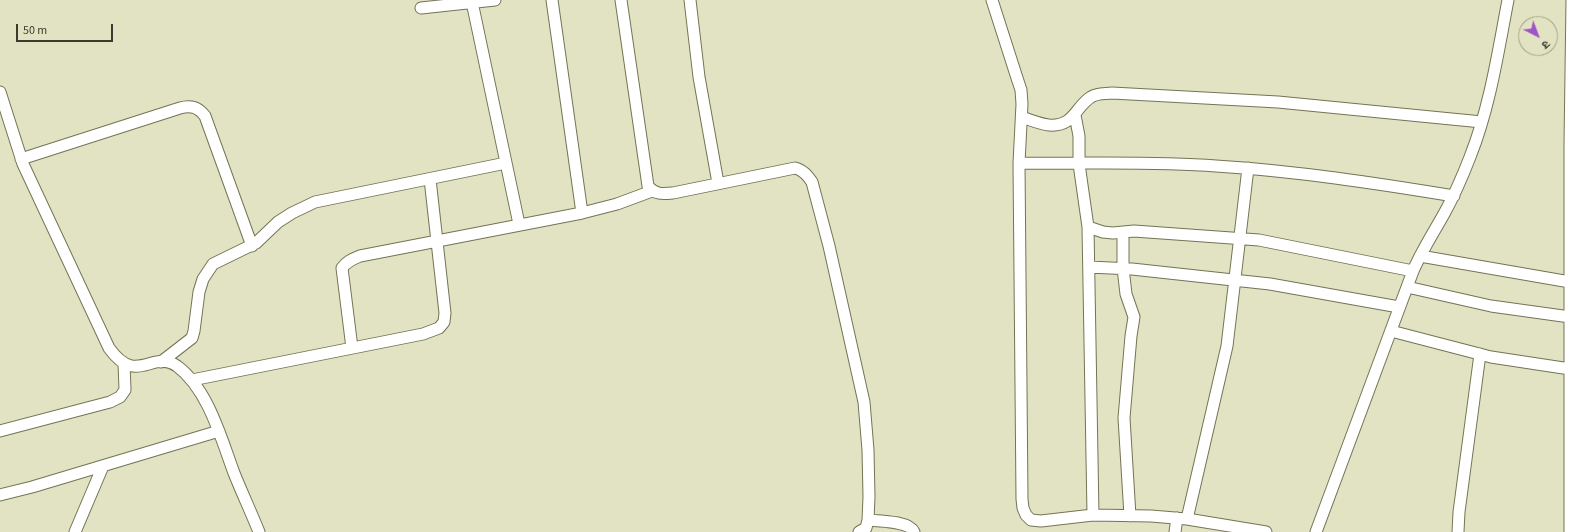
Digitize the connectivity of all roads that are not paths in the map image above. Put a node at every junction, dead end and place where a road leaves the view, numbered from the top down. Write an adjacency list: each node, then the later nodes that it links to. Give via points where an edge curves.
1 (492, 0): 2 (street); 9 (street)
2 (495, 0)
3 (552, 0): 26 (street)
4 (621, 0): 24 (street, via 648,186)
5 (690, 0): 23 (street, via 698,77)
6 (992, 0): 14 (street, via 1021,90)
7 (1508, 0): 15 (street)
8 (1572, 0): 16 (street)
9 (472, 2): 10 (street); 18 (street)
10 (437, 3): 11 (street)
11 (421, 8)
12 (0, 92): 17 (street)
13 (1075, 115): 14 (street, via 1069,121 1048,125); 15 (street, via 1092,96 1112,93 1278,102); 20 (street, via 1079,136)
14 (1022, 118): 19 (street)
15 (1482, 122): 25 (street)
16 (1572, 140): 38 (street)
17 (21, 159): 32 (street, via 180,108 195,107 205,116); 46 (street, via 106,342 115,356)
18 (506, 163): 22 (street); 27 (street)
19 (1019, 163): 20 (street); 54 (street, via 1023,508 1031,520 1040,521)
20 (1079, 164): 21 (street); 28 (street)
21 (1248, 168): 25 (street, via 1341,178); 30 (street)
22 (430, 179): 31 (street); 32 (street, via 315,202 292,212)
23 (718, 183): 24 (street, via 673,193 659,194); 57 (street, via 795,168 801,170 812,182 864,402 868,450)
24 (652, 191): 26 (street)
25 (1454, 196): 33 (street)
26 (582, 213): 27 (street)
27 (519, 224): 31 (street)
28 (1088, 227): 29 (street, via 1103,232); 34 (street)
29 (1123, 232): 30 (street); 35 (street)
30 (1240, 238): 36 (street); 37 (street)
31 (437, 240): 43 (street, via 444,322 439,328 423,334); 43 (street, via 360,256 342,268)
32 (252, 246): 45 (street, via 213,264 208,270 199,292 192,338)
33 (1420, 256): 36 (street); 38 (street)
34 (1089, 267): 35 (street); 54 (street)
35 (1123, 268): 37 (street); 55 (street, via 1126,294 1134,317 1130,336 1124,418)
36 (1413, 271): 39 (street)
37 (1235, 280): 40 (street); 56 (street, via 1227,346)
38 (1570, 282): 41 (street)
39 (1407, 287): 40 (street); 41 (street, via 1491,306)
40 (1399, 307): 42 (street)
41 (1570, 317): 47 (street)
42 (1391, 331): 44 (street); 64 (street)
43 (352, 348): 48 (street)
44 (1480, 354): 47 (street); 65 (street)
45 (161, 362): 46 (street, via 140,367); 48 (street, via 176,366)
46 (124, 363): 50 (street, via 125,390 120,397)
47 (1570, 369): 49 (street)
48 (192, 380): 51 (street)
49 (1572, 405): 66 (street)
50 (0, 431)
51 (218, 431): 52 (street); 59 (street)
52 (103, 466): 53 (street); 58 (street)
53 (0, 496)
54 (1093, 515): 55 (street)
55 (1130, 516): 56 (street)
56 (1182, 519): 62 (street); 63 (street)
57 (868, 520): 60 (street, via 866,528); 61 (street, via 904,524)
58 (75, 532)
59 (259, 532)
60 (859, 532)
61 (914, 532)
62 (1175, 532)
63 (1266, 532)
64 (1316, 532)
65 (1458, 532)
66 (1570, 532)

